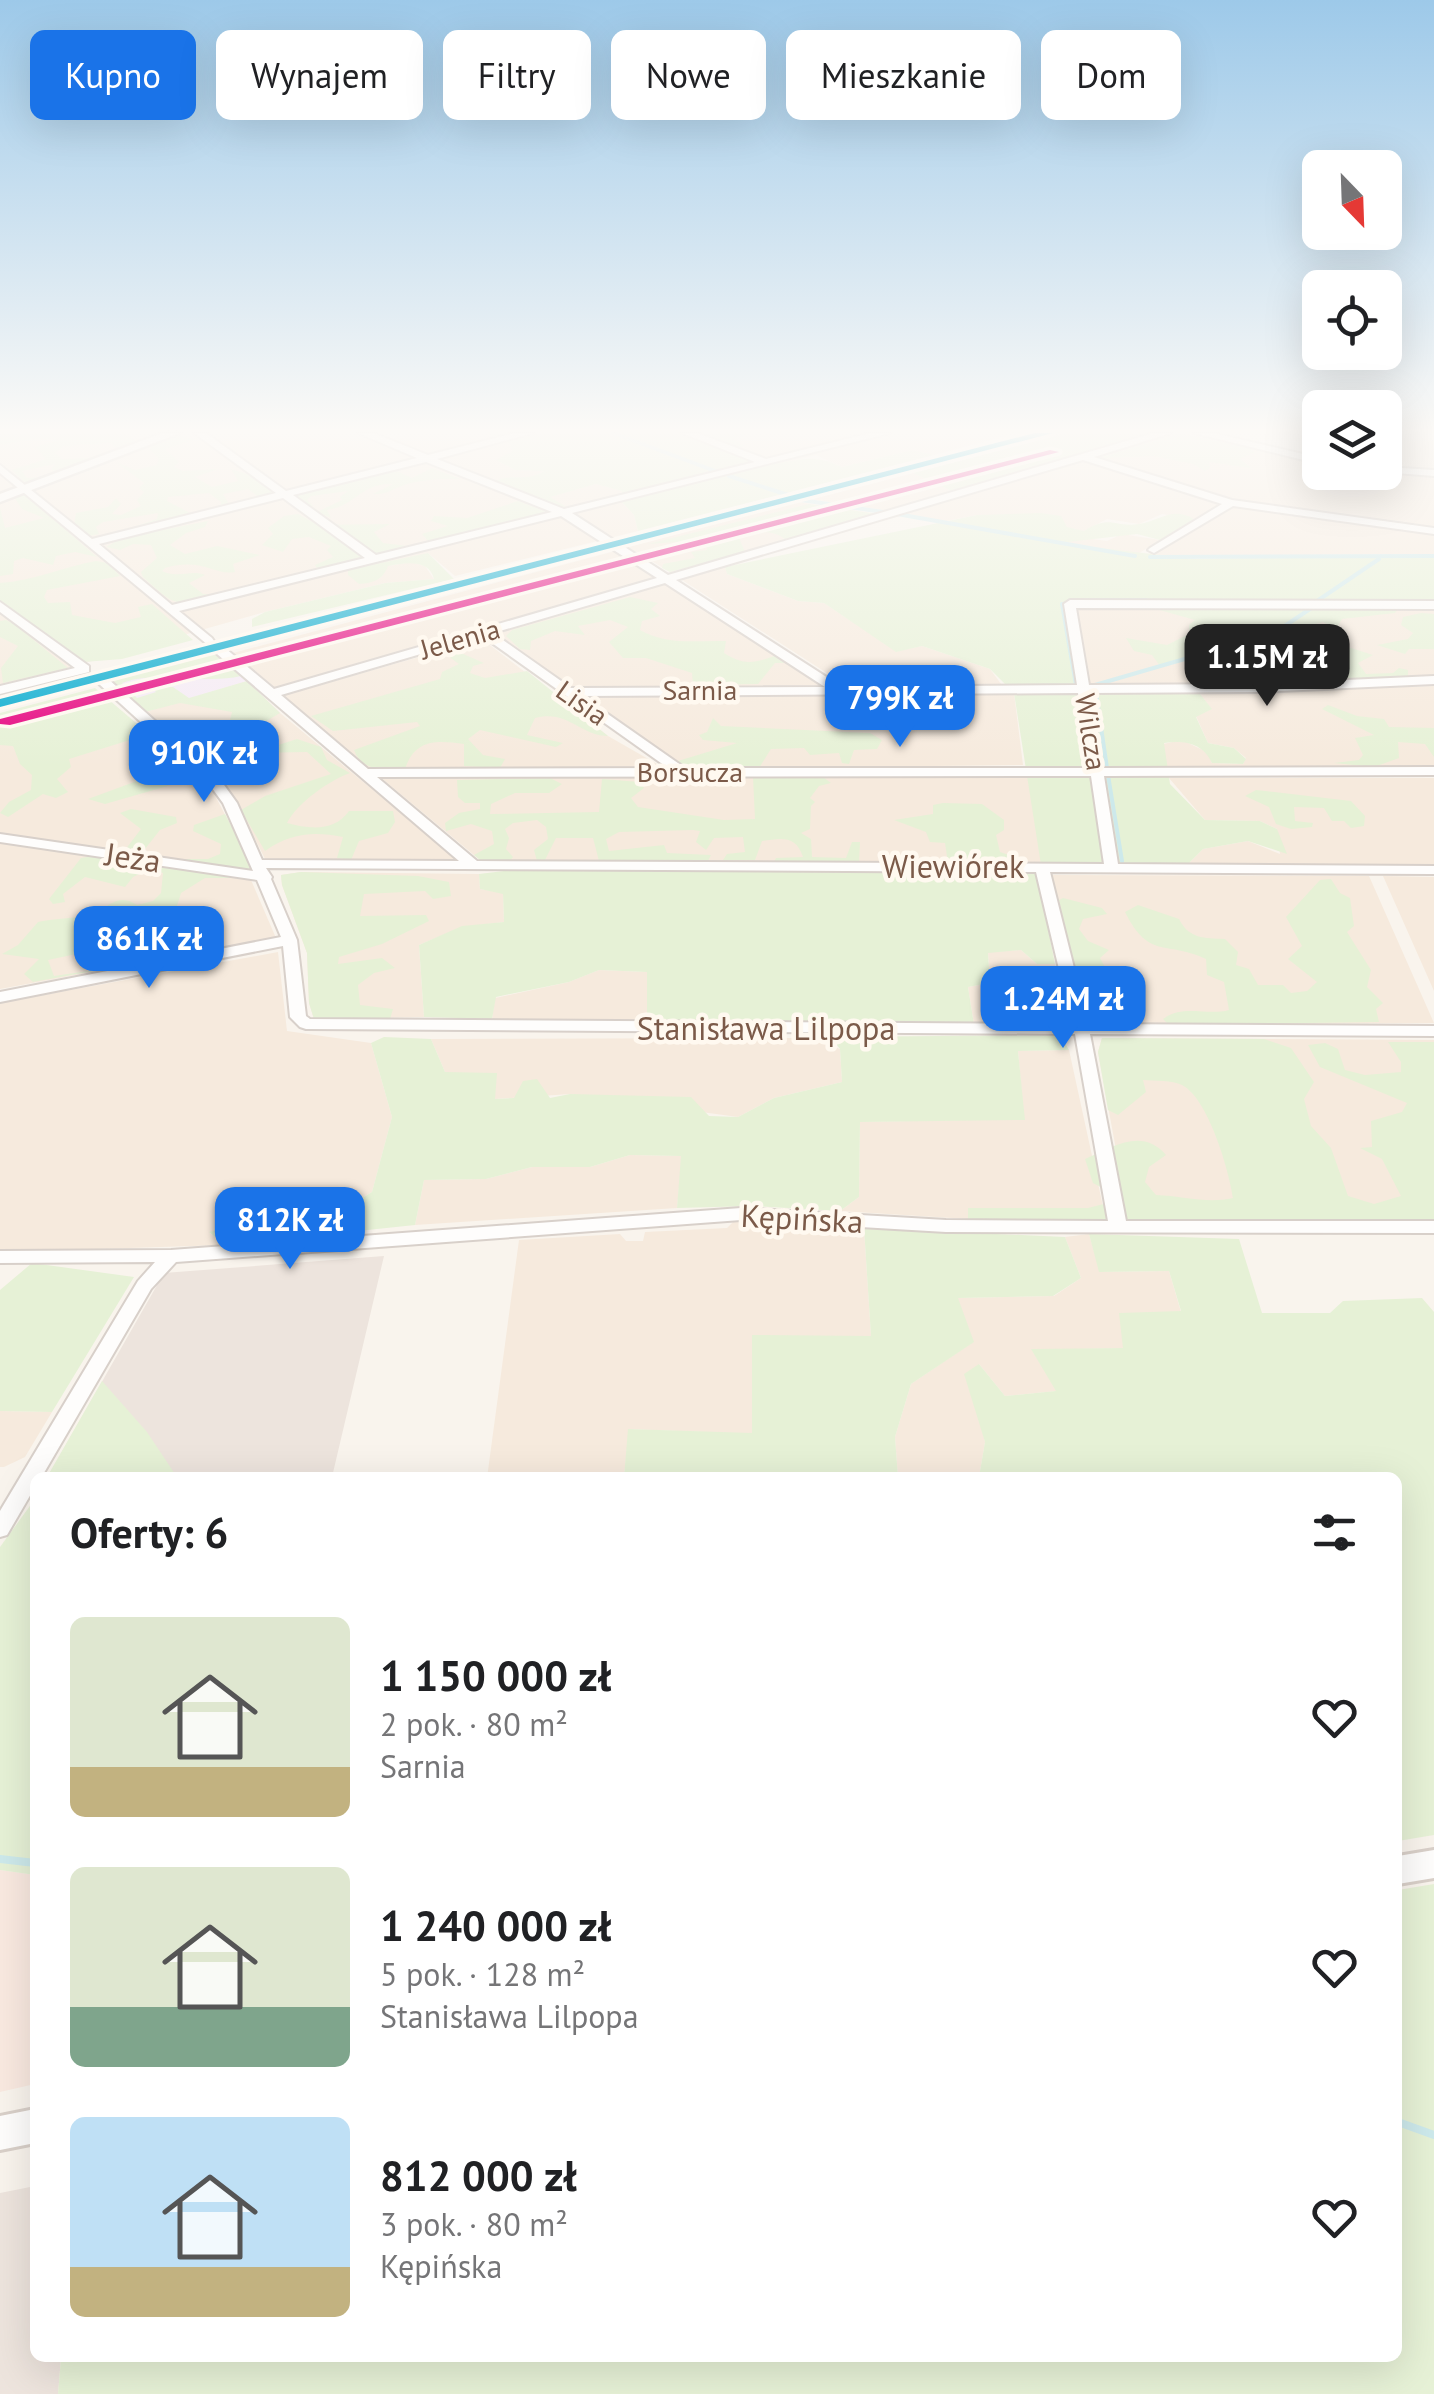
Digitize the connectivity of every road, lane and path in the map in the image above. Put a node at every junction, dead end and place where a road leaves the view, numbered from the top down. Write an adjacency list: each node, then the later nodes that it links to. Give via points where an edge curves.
1 (92, 545): 12 (street)
2 (355, 545): 8 (street)
3 (437, 545): 8 (street)
4 (619, 545): 9 (street)
5 (783, 545): 9 (street, Jelenia)
6 (1163, 545): 7 (street)
7 (1154, 550)
8 (376, 560): 12 (street)
9 (669, 578): 13 (street, Jelenia); 20 (street)
10 (1434, 605): 18 (street, Wilcza, via 1070,604)
11 (0, 606): 19 (street, via 85,668)
12 (171, 609): 14 (street)
13 (484, 632): 21 (street, Lisia); 22 (street, Jelenia)
14 (208, 641)
15 (220, 651): 22 (street)
16 (1434, 680): 18 (street, Sarnia)
17 (103, 682): 32 (street, via 214,781)
18 (1084, 688): 20 (street, Sarnia); 25 (street, Wilcza)
19 (0, 690)
20 (839, 690): 21 (street, Sarnia)
21 (566, 692): 24 (street, Lisia)
22 (272, 694): 26 (street)
23 (1434, 771): 25 (street, Borsucza)
24 (681, 772): 25 (street, Borsucza); 26 (street, Borsucza)
25 (1098, 772): 30 (street, Wilcza)
26 (366, 773): 28 (street)
27 (0, 838): 32 (street, Jeża)
28 (473, 865): 29 (street, Wiewiórek); 32 (street, Wiewiórek)
29 (1042, 867): 30 (street, Wiewiórek); 35 (street)
30 (1112, 868): 31 (street, Wiewiórek)
31 (1434, 870)
32 (262, 871): 33 (street)
33 (290, 940): 34 (street); 35 (street, Stanisława Lilpopa, via 298,1017 306,1024)
34 (0, 996)
35 (1082, 1031): 36 (street, Stanisława Lilpopa); 38 (street)
36 (1434, 1031)
37 (1434, 1227): 38 (street, Kępińska)
38 (1118, 1228): 39 (street, Kępińska, via 741,1214)
39 (172, 1256): 40 (street, Kępińska); 41 (street, via 144,1285)
40 (0, 1257)
41 (34, 1472)
42 (30, 1478): 43 (street)
43 (0, 1529)
44 (1434, 1864): 45 (main road)
45 (1402, 1869)
46 (30, 2127): 47 (main road)
47 (0, 2133)

